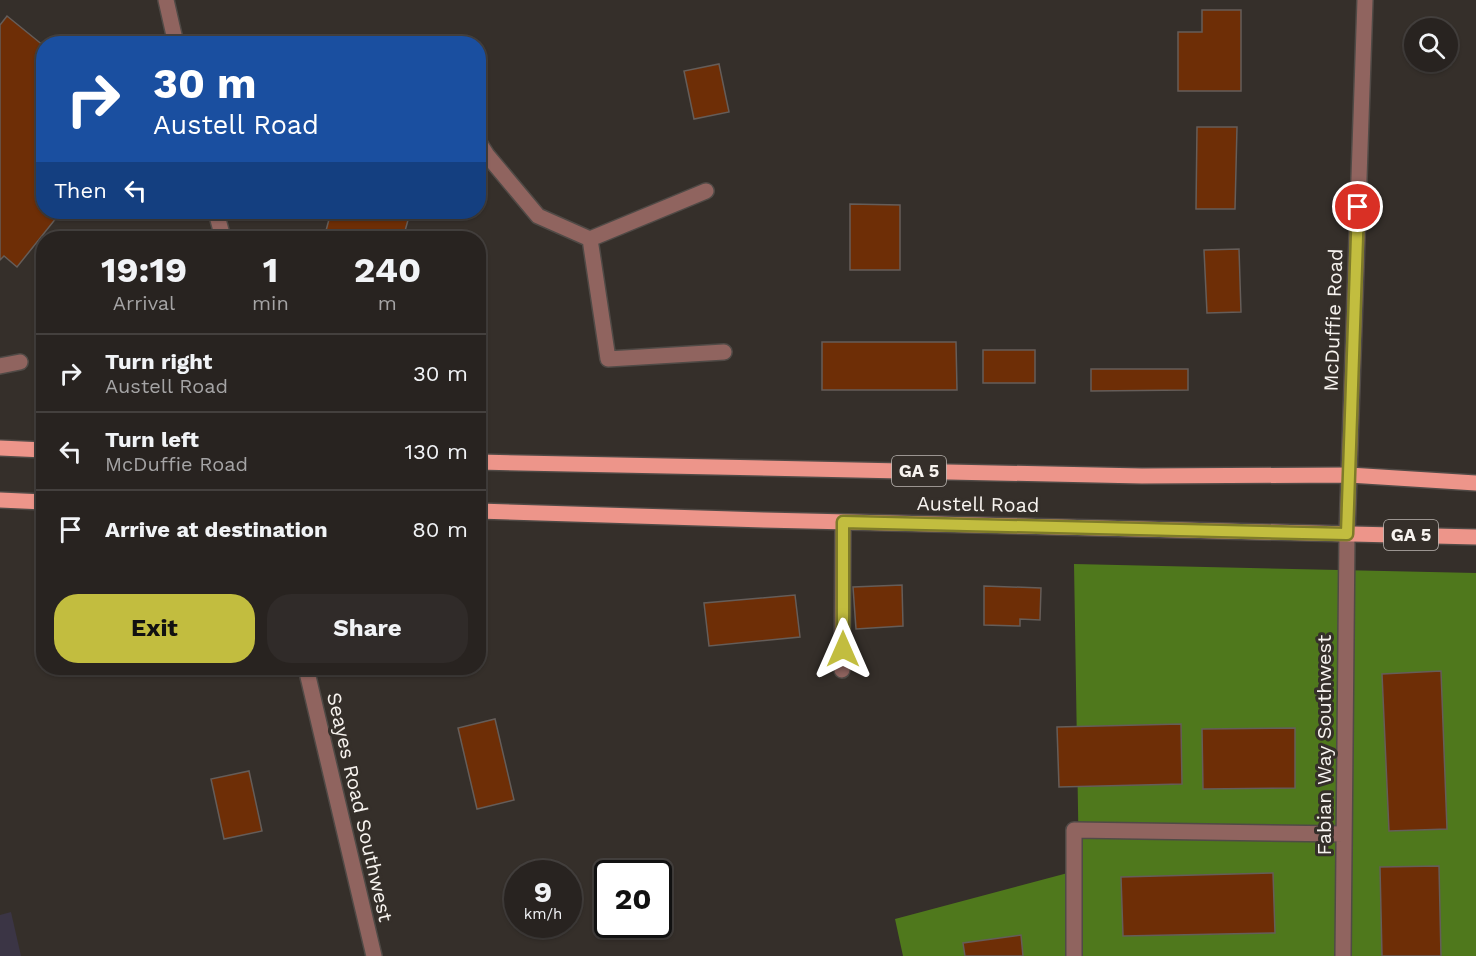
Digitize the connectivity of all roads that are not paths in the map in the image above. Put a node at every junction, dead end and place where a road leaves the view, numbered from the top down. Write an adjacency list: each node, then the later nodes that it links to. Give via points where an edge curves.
1 (166, 0): 3 (street)
2 (1365, 0): 13 (street, McDuffie Road)
3 (175, 36)
4 (486, 153): 6 (street, via 538,216)
5 (706, 191): 6 (street)
6 (590, 238): 7 (street, via 608,359)
7 (724, 352)
8 (20, 362): 9 (street)
9 (0, 366)
10 (0, 448): 11 (main road)
11 (36, 450)
12 (486, 462): 13 (main road, Austell Road / GA 5, via 1130,476)
13 (1349, 476): 14 (main road, Austell Road / GA 5); 19 (street, McDuffie Road)
14 (1476, 483)
15 (0, 500): 16 (main road)
16 (36, 502)
17 (486, 510): 18 (main road, Austell Road / GA 5)
18 (843, 522): 19 (main road, Austell Road / GA 5); 21 (street)
19 (1347, 534): 20 (main road, Austell Road / GA 5); 23 (street, Fabian Way Southwest)
20 (1476, 537)
21 (842, 670)
22 (308, 675): 24 (street, Seayes Road Southwest)
23 (1344, 834): 25 (street, via 1074,830); 26 (street, Fabian Way Southwest)
24 (374, 956)
25 (1074, 956)
26 (1343, 956)

